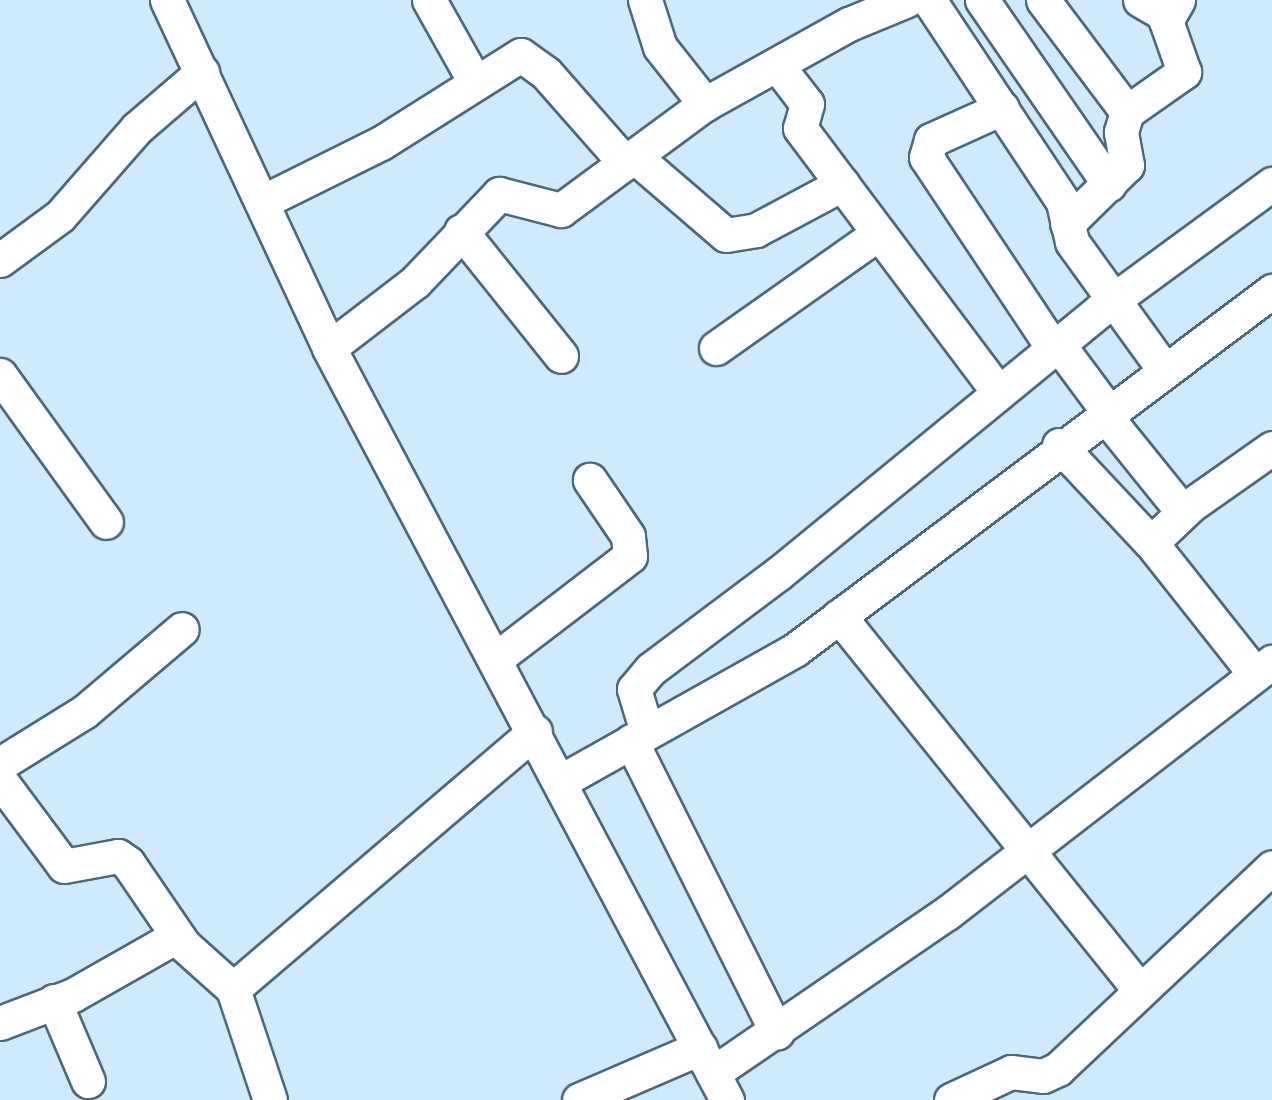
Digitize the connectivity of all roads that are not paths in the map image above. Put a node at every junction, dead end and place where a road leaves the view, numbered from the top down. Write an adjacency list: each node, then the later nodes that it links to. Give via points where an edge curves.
1 (167, 0): 10 (street)
2 (429, 0): 11 (street)
3 (645, 0): 12 (street, via 660,47)
4 (906, 0): 9 (street)
5 (929, 0): 13 (street)
6 (982, 0): 17 (street)
7 (1043, 0): 14 (street)
8 (1161, 5): 14 (street, via 1184,72)
9 (776, 65): 12 (street); 16 (street, via 807,104 800,128)
10 (202, 72): 19 (street); 23 (street, via 137,128 60,216)
11 (475, 82): 15 (street, via 512,58 529,56); 19 (street, via 381,143)
12 (705, 104): 15 (street)
13 (1002, 108): 20 (street, via 1063,202); 26 (street, via 931,140 926,157)
14 (1127, 112): 17 (street, via 1121,132 1130,157)
15 (629, 159): 16 (street, via 726,236 756,230); 21 (street, via 561,210 499,194)
16 (842, 184): 22 (street)
17 (1109, 184): 20 (street)
18 (1272, 184): 25 (street)
19 (262, 202): 27 (street)
20 (1067, 224): 25 (street, via 1072,242)
21 (461, 231): 27 (street, via 415,282); 29 (street)
22 (879, 233): 28 (street); 32 (street)
23 (0, 260)
24 (1272, 291): 30 (street)
25 (1114, 300): 26 (street); 30 (street)
26 (1055, 346): 32 (street); 33 (street)
27 (330, 348): 42 (street)
28 (716, 348)
29 (561, 356)
30 (1163, 368): 33 (street)
31 (0, 375): 38 (street)
32 (999, 393): 45 (street, via 636,682)
33 (1105, 411): 34 (street); 37 (street)
34 (1059, 445): 39 (street); 40 (street)
35 (1272, 448): 37 (street)
36 (590, 480): 42 (street, via 628,536 630,556)
37 (1183, 512): 39 (street)
38 (106, 522)
39 (1151, 543): 43 (street)
40 (839, 616): 45 (street, via 796,649); 49 (street)
41 (182, 629): 46 (street, via 84,712)
42 (498, 657): 44 (street)
43 (1264, 668): 49 (street)
44 (535, 731): 48 (street); 53 (street)
45 (639, 737): 48 (street); 56 (street)
46 (0, 764)
47 (0, 780): 51 (street, via 64,866 118,856 128,863)
48 (563, 780): 57 (street)
49 (1026, 852): 52 (street); 56 (street)
50 (1272, 867): 52 (street)
51 (177, 936): 53 (street); 54 (street)
52 (1138, 988): 61 (street, via 1052,1073 1011,1073)
53 (233, 989): 59 (street)
54 (54, 1001): 55 (street); 58 (street)
55 (0, 1023)
56 (777, 1033): 57 (street)
57 (713, 1074): 60 (street)
58 (88, 1081)
59 (270, 1100)
60 (579, 1100)
61 (951, 1100)

